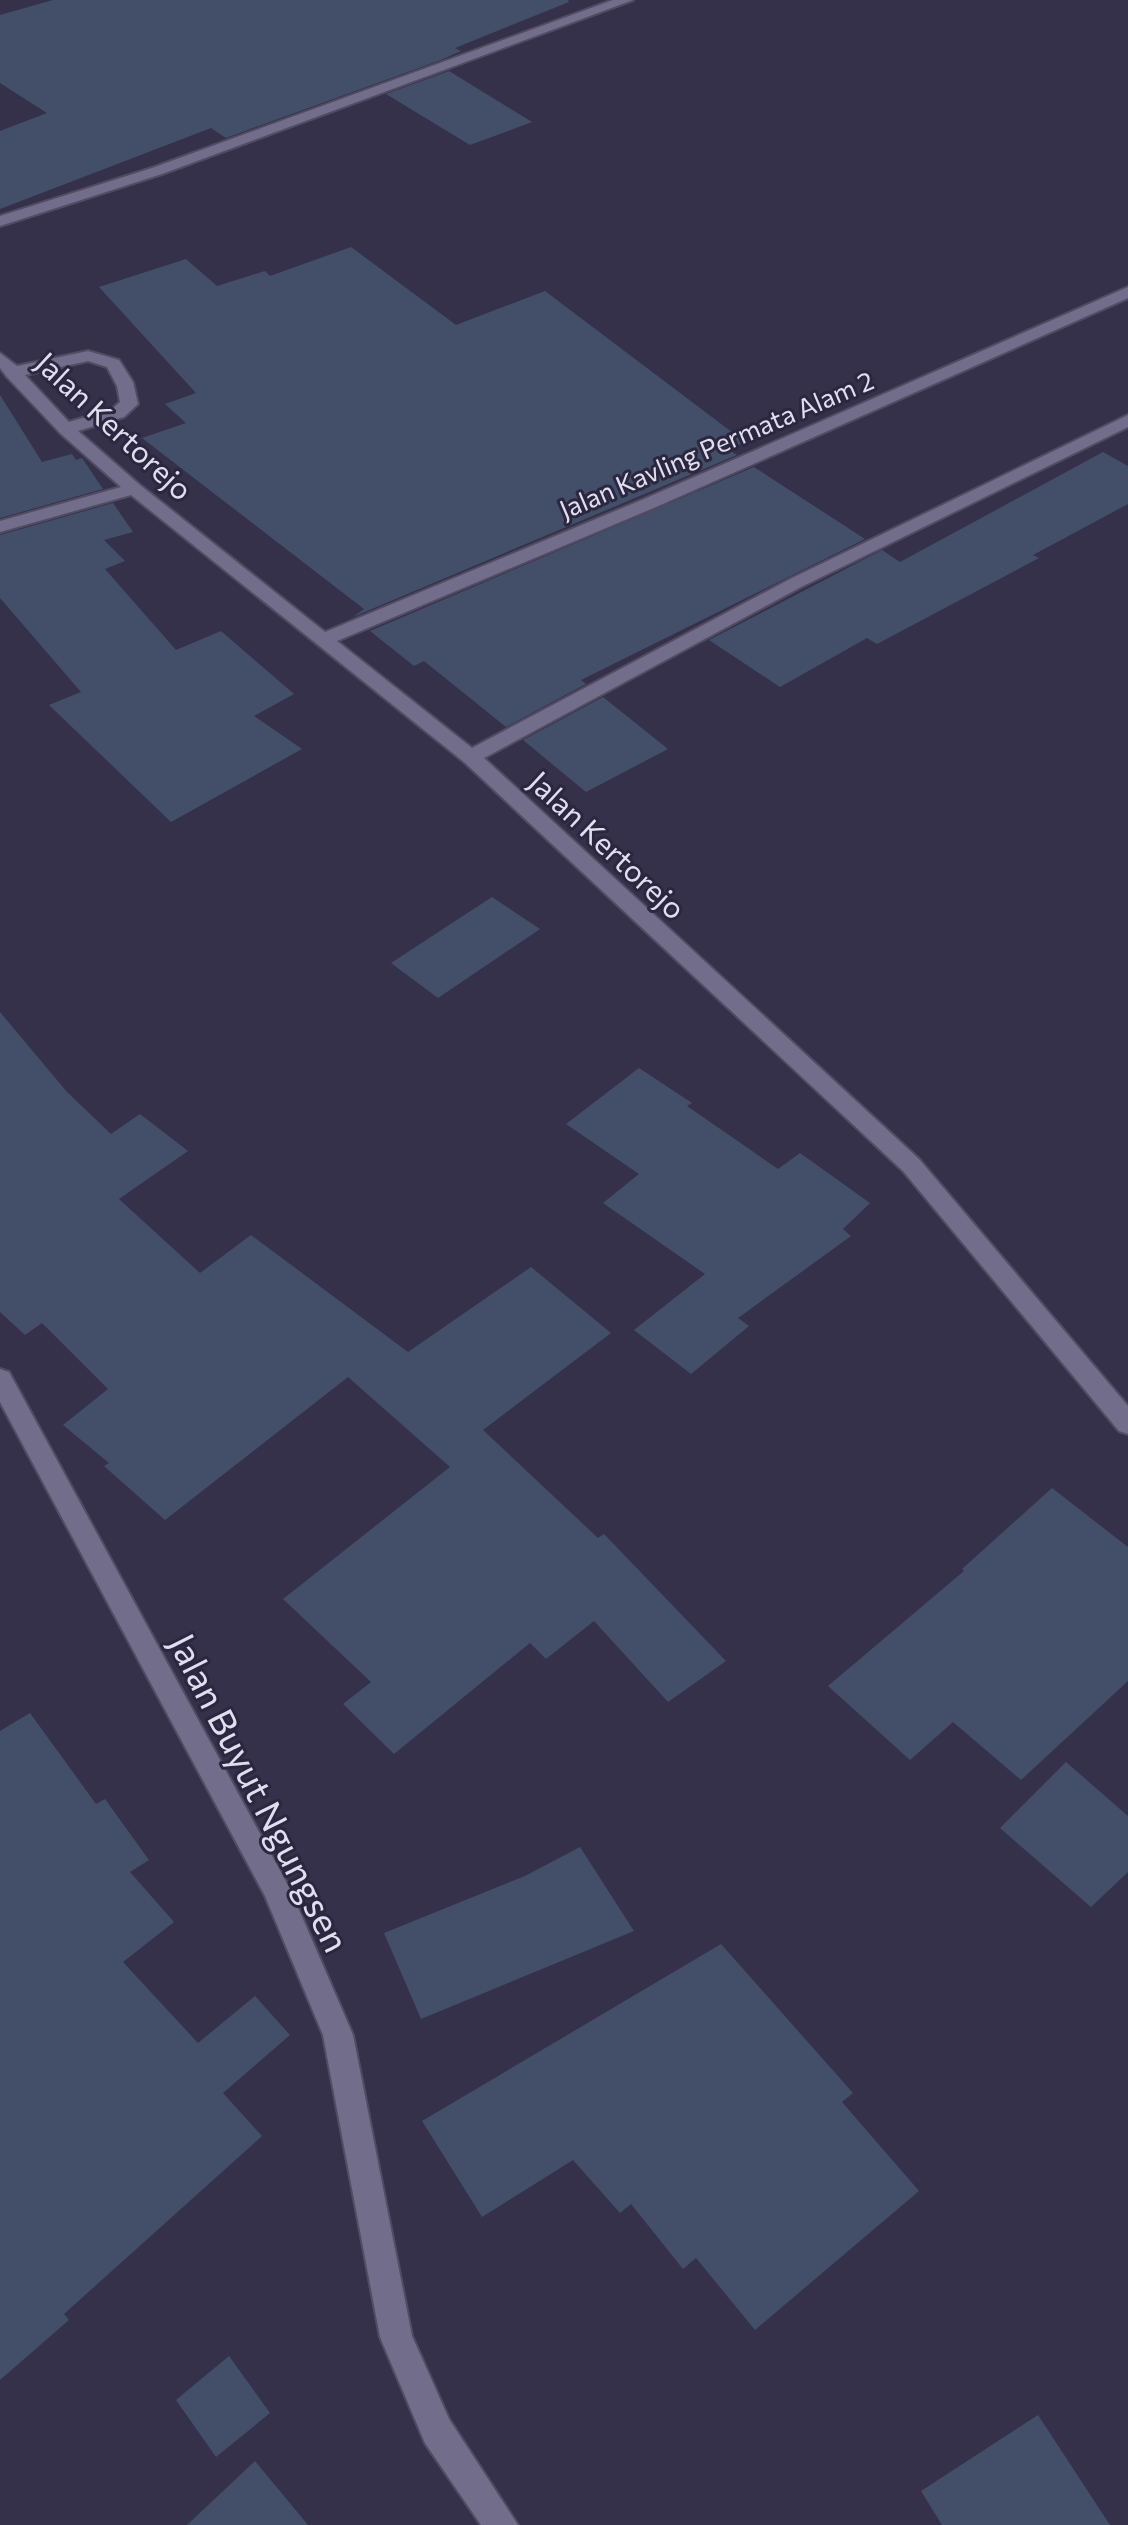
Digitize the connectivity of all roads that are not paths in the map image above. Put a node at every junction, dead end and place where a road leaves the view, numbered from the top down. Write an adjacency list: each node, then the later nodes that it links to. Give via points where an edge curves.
1 (626, 0): 2 (street, via 157,171)
2 (0, 221)
3 (1128, 292): 9 (street, Jalan Kavling Permata Alam 2, via 650,503)
4 (7, 366): 6 (street, Jalan Kertorejo); 6 (street, via 88,355 102,355 116,364 129,404 118,413)
5 (1128, 420): 10 (street, via 677,642)
6 (66, 429): 7 (street, Jalan Kertorejo)
7 (134, 489): 8 (street); 9 (street, Jalan Kertorejo)
8 (0, 527)
9 (322, 640): 10 (street, Jalan Kertorejo)
10 (471, 757): 12 (street, Jalan Kertorejo, via 911,1165)
11 (0, 1379): 13 (street, Jalan Buyut Ngungsen, via 276,1889 338,2035 396,2337 437,2431)
12 (1128, 1424)
13 (501, 2525)

